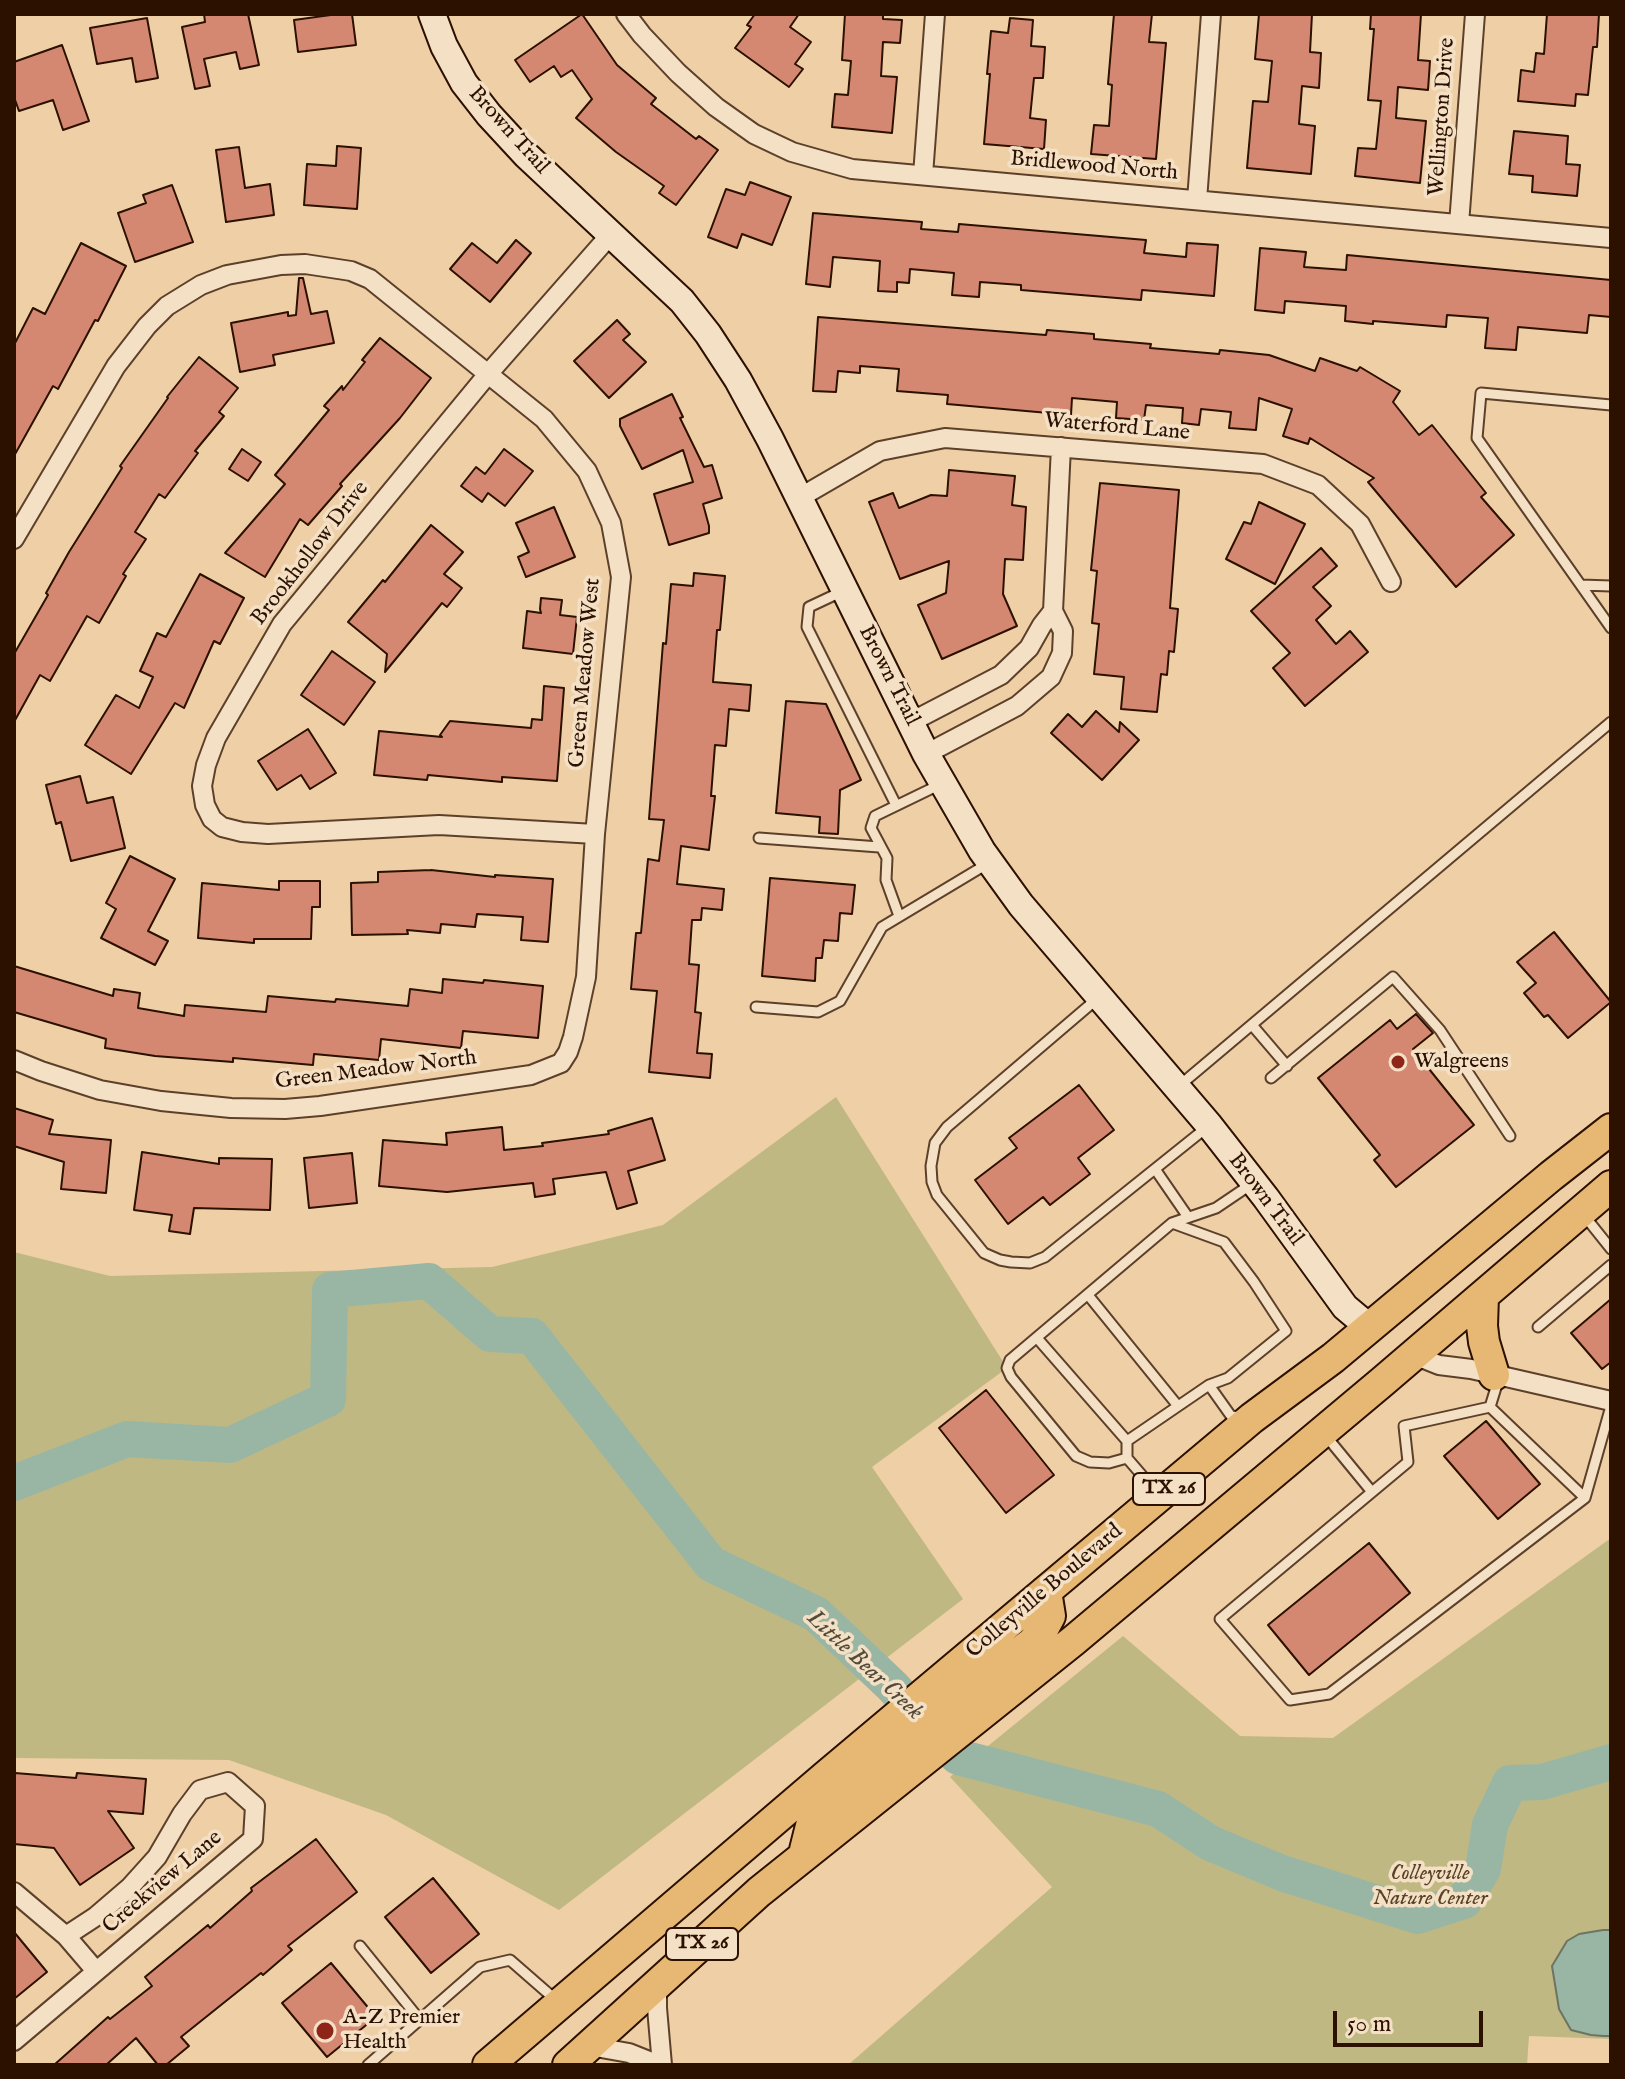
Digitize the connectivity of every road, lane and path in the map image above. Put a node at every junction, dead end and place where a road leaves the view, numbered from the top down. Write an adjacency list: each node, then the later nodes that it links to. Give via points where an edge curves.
1 (432, 14): 9 (street, Brown Trail, via 464,83 489,115)
2 (626, 14): 6 (street, Bridlewood North, via 678,73 754,134 792,152 852,169)
3 (935, 14): 6 (street)
4 (1211, 14): 7 (street)
5 (1475, 14): 8 (street, Wellington Drive)
6 (923, 175): 7 (street, Bridlewood North)
7 (1197, 200): 8 (street, Bridlewood North)
8 (1459, 224): 10 (street, Bridlewood North)
9 (611, 234): 11 (street, Brookhollow Drive); 14 (street, Brown Trail, via 682,301 708,334)
10 (1611, 238)
11 (488, 374): 15 (street, Green Meadow West, via 370,279 351,271 305,264 227,275 167,306 147,326 116,366); 27 (street, Green Meadow West, via 544,419 587,471 611,523 621,577); 27 (street, Brookhollow Drive, via 282,624 216,738 203,777 205,805 222,827 268,834 439,825)
12 (1611, 405): 17 (lane, via 1481,393 1477,438)
13 (1061, 447): 14 (street, Waterford Lane, via 945,438 880,451); 16 (street, Waterford Lane, via 1263,464 1318,485 1360,524); 20 (street)
14 (799, 498): 19 (street, Brown Trail)
15 (14, 539)
16 (1391, 582)
17 (1581, 585): 18 (lane); 21 (lane)
18 (1611, 586)
19 (844, 590): 22 (street, Brown Trail); 26 (lane, via 809,607 807,627)
20 (1053, 611): 22 (street, via 1029,648 1001,675); 24 (street, via 1063,631 1062,653 1051,677 1017,706)
21 (1611, 628)
22 (911, 722): 24 (street, Brown Trail)
23 (1611, 722): 35 (lane)
24 (926, 754): 25 (street, Brown Trail)
25 (942, 783): 26 (lane); 30 (street, Brown Trail)
26 (896, 805): 29 (lane, via 875,816 871,828)
27 (595, 834): 32 (street, Green Meadow West)
28 (759, 838): 29 (lane)
29 (879, 847): 31 (lane, via 887,858 886,880)
30 (990, 862): 31 (lane); 33 (street, Brown Trail)
31 (899, 916): 34 (lane, via 882,927 840,1001 818,1012)
32 (586, 977): 36 (street, Green Meadow North, via 573,1037 561,1063 531,1075 410,1093 285,1109 231,1108 100,1090)
33 (1099, 997): 39 (street, Brown Trail); 43 (lane, via 947,1127 935,1143 932,1182 984,1253 1030,1263 1045,1257)
34 (756, 1007)
35 (1252, 1025): 37 (lane); 39 (lane)
36 (14, 1060)
37 (1287, 1066): 38 (lane); 42 (lane, via 1393,977 1440,1030)
38 (1271, 1078)
39 (1177, 1088): 40 (street, Brown Trail)
40 (1209, 1125): 43 (lane); 45 (street, Brown Trail)
41 (1611, 1129): 44 (main road, Colleyville Boulevard / TX 26)
42 (1510, 1136)
43 (1155, 1169): 48 (lane)
44 (1551, 1176): 47 (main road); 55 (main road, Colleyville Boulevard / TX 26)
45 (1254, 1183): 48 (lane, via 1216,1208); 55 (street, Brown Trail, via 1341,1301)
46 (1611, 1186): 47 (main road, TX 26)
47 (1581, 1212): 50 (lane); 53 (main road, TX 26)
48 (1188, 1217): 49 (lane)
49 (1172, 1223): 52 (lane); 59 (lane, via 1224,1242 1286,1331 1228,1378)
50 (1611, 1249)
51 (1611, 1265): 54 (lane)
52 (1088, 1295): 56 (lane); 61 (lane)
53 (1483, 1296): 57 (main road, TX 26); 58 (main road, via 1484,1342)
54 (1538, 1327)
55 (1370, 1328): 57 (main road); 63 (main road, Colleyville Boulevard / TX 26)
56 (1037, 1338): 65 (lane); 66 (lane, via 1010,1360 1011,1377 1076,1456 1109,1463)
57 (1414, 1355): 58 (street); 64 (main road, TX 26)
58 (1497, 1375): 60 (street); 62 (lane)
59 (1209, 1385): 61 (lane); 63 (lane, via 1231,1416)
60 (1611, 1404): 69 (lane)
61 (1178, 1406): 65 (lane)
62 (1490, 1407): 67 (lane, via 1404,1426 1408,1462); 69 (lane)
63 (1252, 1418): 68 (main road, Colleyville Boulevard / TX 26)
64 (1322, 1432): 67 (lane); 71 (main road, TX 26)
65 (1127, 1441): 66 (lane)
66 (1127, 1458): 68 (lane)
67 (1372, 1492): 69 (lane, via 1220,1619 1290,1700 1329,1694)
68 (1160, 1496): 70 (main road, Colleyville Boulevard / TX 26)
69 (1585, 1498)
70 (1046, 1591): 71 (main road, via 1050,1616); 77 (main road, Colleyville Boulevard / TX 26)
71 (1036, 1656): 76 (main road, TX 26, via 825,1827 803,1857)
72 (14, 1892): 73 (street)
73 (66, 1936): 75 (street); 75 (street, Creekview Lane, via 119,1897 148,1867 200,1790 228,1782 255,1806 253,1839)
74 (360, 1946): 78 (lane)
75 (96, 1971): 79 (street, Creekview Lane)
76 (657, 1985): 80 (main road, TX 26); 84 (street)
77 (560, 2004): 78 (lane, via 510,1960 480,1967); 82 (main road, Colleyville Boulevard / TX 26)
78 (420, 2020): 81 (lane)
79 (14, 2041)
80 (579, 2056): 83 (street, via 629,2053)
81 (368, 2065)
82 (488, 2065)
83 (654, 2065)
84 (662, 2065)

